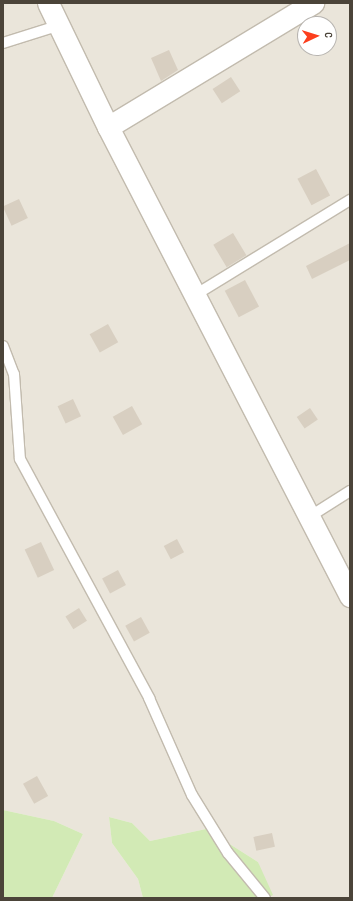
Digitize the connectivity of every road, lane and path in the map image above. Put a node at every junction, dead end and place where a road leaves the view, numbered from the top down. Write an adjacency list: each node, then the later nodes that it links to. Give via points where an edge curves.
1 (48, 3): 3 (street)
2 (313, 3): 5 (street)
3 (60, 25): 4 (lane); 5 (street)
4 (3, 43)
5 (108, 127): 7 (street)
6 (350, 200): 7 (lane)
7 (195, 295): 10 (street)
8 (3, 346): 12 (lane, via 14,374 20,459 117,644 136,673 192,795 228,853)
9 (350, 491): 10 (lane)
10 (309, 517): 11 (street)
11 (350, 596)
12 (265, 898)

